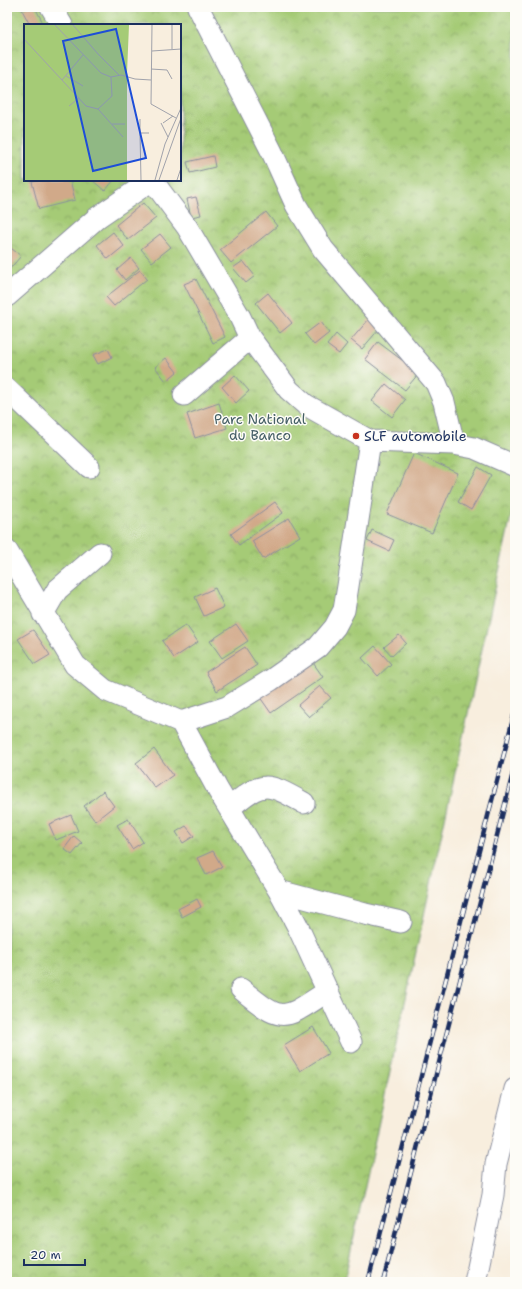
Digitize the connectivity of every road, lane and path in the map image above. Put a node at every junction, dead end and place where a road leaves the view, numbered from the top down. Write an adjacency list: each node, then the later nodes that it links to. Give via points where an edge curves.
1 (51, 7): 3 (lane)
2 (198, 7): 11 (lane, via 272,152 296,205 323,249 436,383 444,402)
3 (61, 24)
4 (151, 181): 6 (lane, via 98,217)
5 (153, 181): 7 (lane, via 187,227)
6 (7, 296)
7 (250, 338): 9 (lane); 10 (lane, via 289,390 306,405)
8 (7, 389): 12 (lane)
9 (184, 395)
10 (370, 441): 11 (lane); 18 (lane, via 344,610 335,627 318,648 271,680 227,707)
11 (454, 444): 13 (lane, via 474,448)
12 (89, 466)
13 (515, 466)
14 (7, 551): 16 (lane)
15 (100, 553): 17 (lane, via 57,590)
16 (14, 578): 17 (lane)
17 (43, 614): 18 (lane, via 75,665 105,690)
18 (181, 722): 20 (lane)
19 (304, 804): 20 (lane, via 279,789 269,787 256,788)
20 (230, 808): 21 (lane)
21 (279, 891): 22 (lane); 24 (lane)
22 (401, 922)
23 (241, 990): 24 (lane, via 267,1010 281,1015 292,1014)
24 (328, 992): 25 (lane)
25 (351, 1042)
26 (515, 1088): 27 (lane, via 496,1164 493,1195)
27 (475, 1282)

